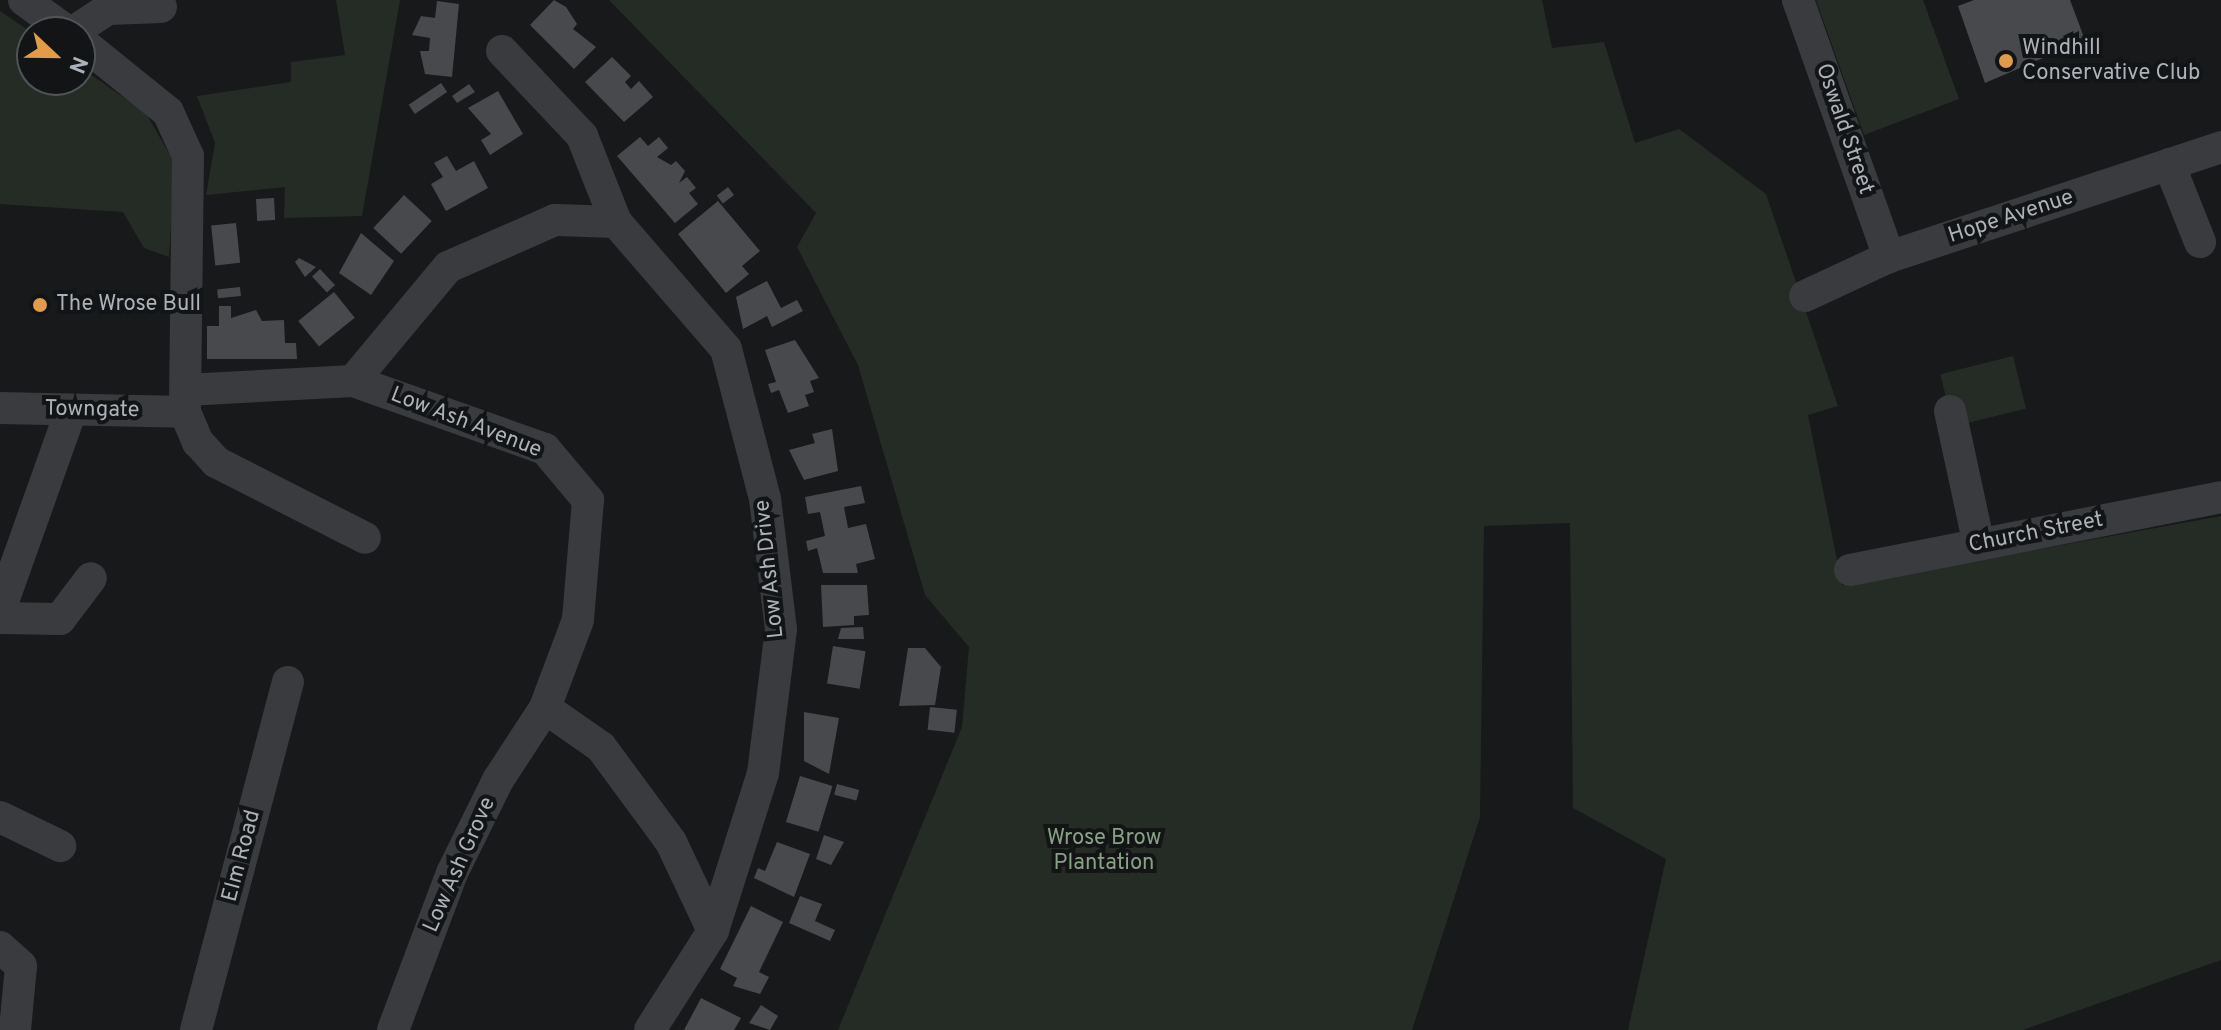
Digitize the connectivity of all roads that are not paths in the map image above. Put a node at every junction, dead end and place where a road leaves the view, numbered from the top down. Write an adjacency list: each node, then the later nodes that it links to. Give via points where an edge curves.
1 (24, 0): 4 (street)
2 (1798, 0): 12 (street, Oswald Street)
3 (161, 7): 5 (street, via 108,9)
4 (47, 16)
5 (96, 16)
6 (502, 51): 10 (street, Low Ash Drive, via 582,136)
7 (96, 54): 15 (street, via 168,112 188,156)
8 (2221, 147): 9 (street, Hope Avenue)
9 (2169, 164): 11 (street); 12 (street, Hope Avenue)
10 (616, 222): 14 (street, via 555,220 448,267); 30 (street, Low Ash Drive, via 726,349 765,499 781,629 763,773)
11 (2200, 242)
12 (1889, 257): 13 (street, Hope Avenue)
13 (1805, 296)
14 (353, 381): 15 (street); 27 (street, Low Ash Avenue, via 545,449 588,500 578,620)
15 (185, 401): 17 (street, Towngate); 20 (street, via 216,462)
16 (0, 408): 17 (street, Towngate)
17 (71, 411): 24 (street)
18 (1950, 411): 21 (street)
19 (2221, 497): 21 (street, Church Street)
20 (365, 538)
21 (1979, 545): 22 (street, Church Street)
22 (1850, 570)
23 (91, 578): 25 (street, via 60,619)
24 (0, 610)
25 (0, 618)
26 (288, 682): 33 (street, Elm Road)
27 (545, 708): 30 (street, via 601,747 671,842); 34 (street, Low Ash Grove, via 498,780 452,873)
28 (0, 817): 29 (street)
29 (60, 846)
30 (713, 931): 35 (street, Low Ash Drive)
31 (0, 947): 32 (street, via 21,966)
32 (15, 1030)
33 (196, 1030)
34 (393, 1030)
35 (650, 1030)

